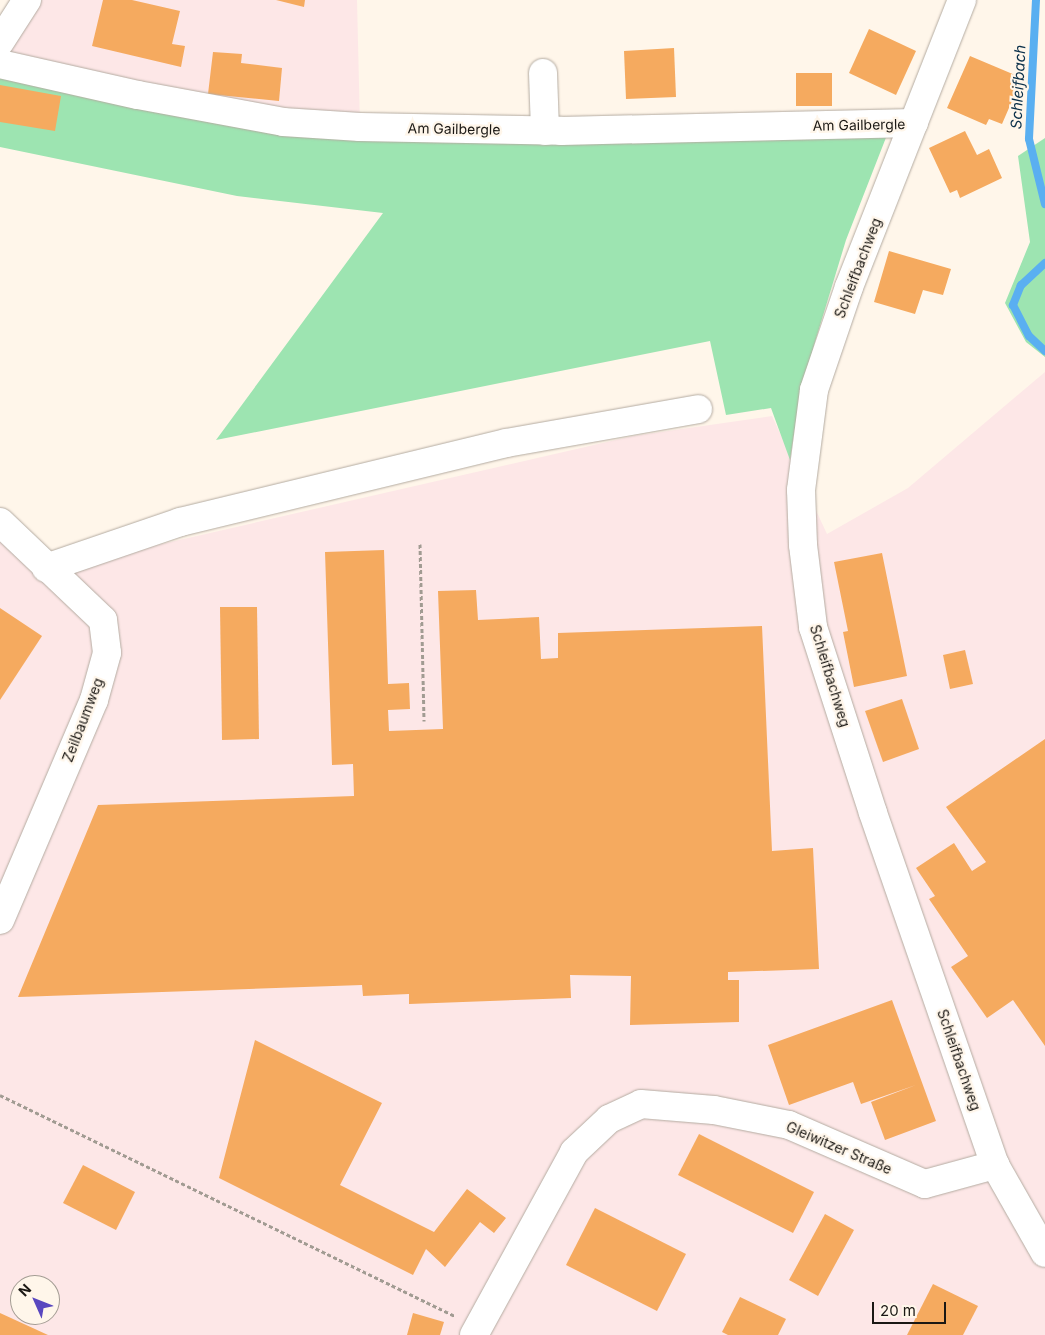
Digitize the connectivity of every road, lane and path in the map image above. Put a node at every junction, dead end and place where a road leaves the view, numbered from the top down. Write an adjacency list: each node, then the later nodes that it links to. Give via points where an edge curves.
1 (27, 0): 3 (street)
2 (962, 0): 6 (street, Schleifbachweg)
3 (0, 42)
4 (0, 64): 7 (street, Am Gailbergle, via 138,95 283,122 360,128)
5 (543, 73): 7 (street)
6 (914, 124): 7 (street, Am Gailbergle); 15 (street, Schleifbachweg, via 849,287 814,390 800,490 803,545 813,627 873,813)
7 (545, 131)
8 (698, 409): 11 (street, via 506,443 180,522)
9 (0, 522): 11 (street, Zeilbaumweg)
10 (420, 544): 12 (path)
11 (46, 568): 13 (street, Zeilbaumweg, via 102,620 108,653 94,700)
12 (424, 721)
13 (0, 920)
14 (0, 1095): 17 (path)
15 (995, 1165): 16 (street, Schleifbachweg); 17 (street, Gleiwitzer Straße, via 925,1184 789,1125 714,1110 642,1104 609,1119 574,1152)
16 (1045, 1253)
17 (476, 1330)

